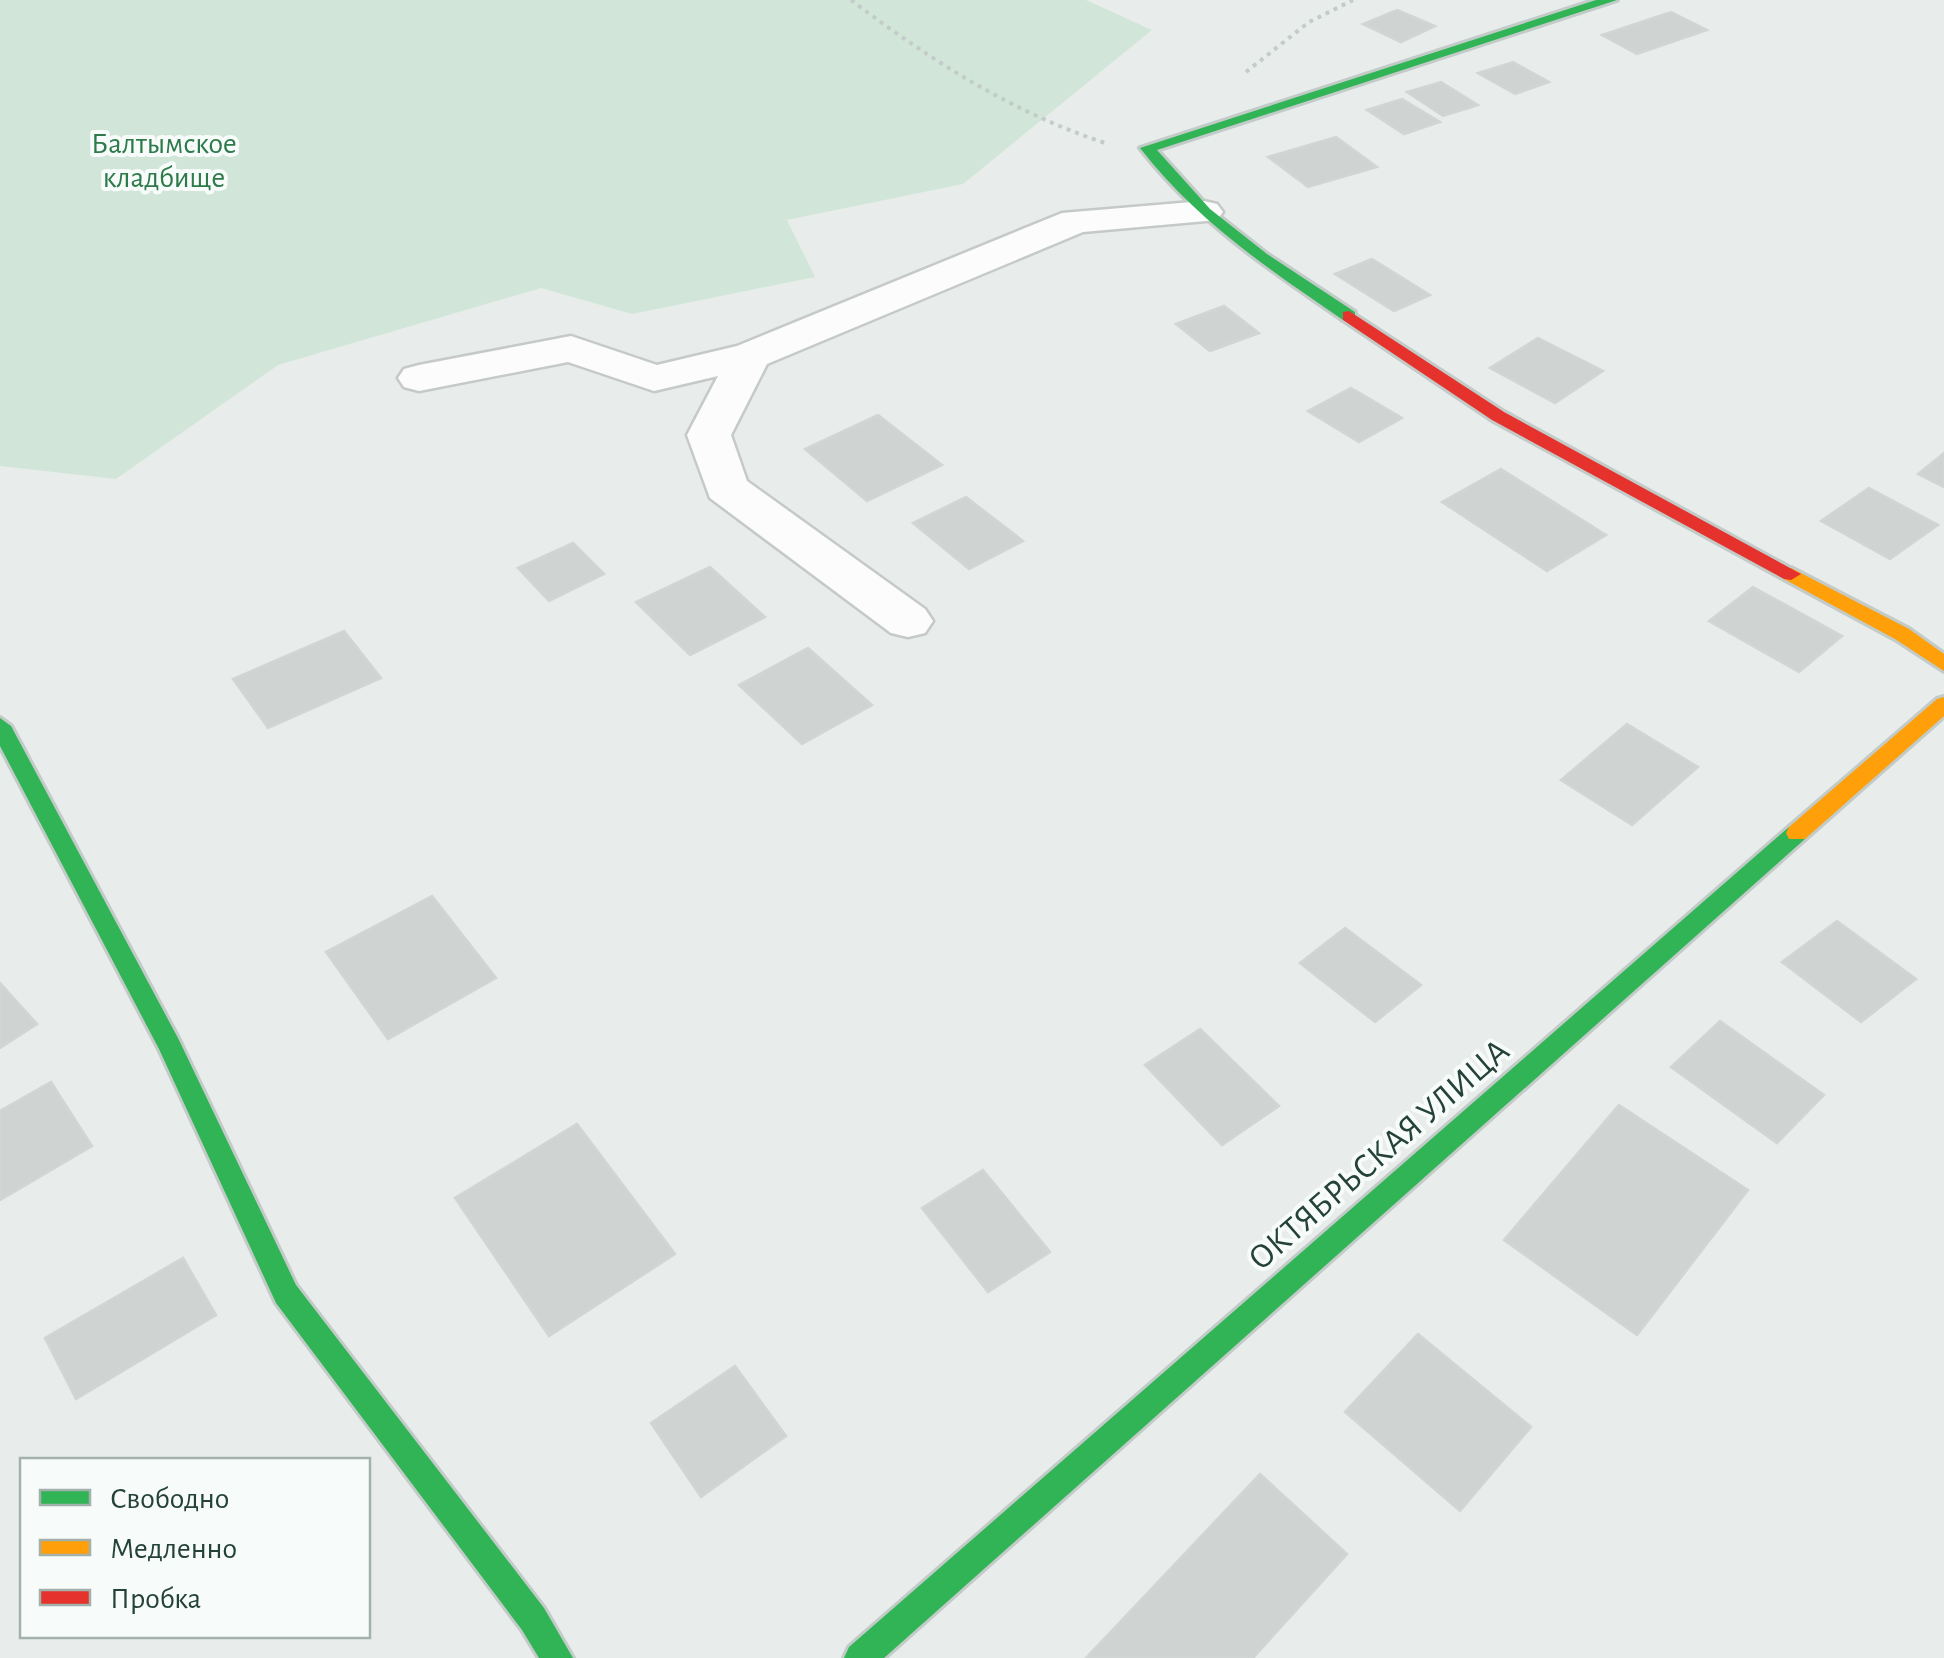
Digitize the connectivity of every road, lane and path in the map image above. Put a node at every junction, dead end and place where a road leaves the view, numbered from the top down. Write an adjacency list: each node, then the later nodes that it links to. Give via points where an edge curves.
1 (850, 0): 5 (path, via 918,49 1070,133)
2 (1354, 0): 4 (path, via 1309,22)
3 (1610, 0): 5 (street)
4 (1235, 80)
5 (1147, 148): 6 (street)
6 (1204, 212): 7 (street, via 1076,221); 10 (street, via 1498,416 1902,634)
7 (750, 356): 8 (street, via 654,378 571,348); 9 (street, via 709,435 726,488)
8 (419, 378)
9 (908, 621)
10 (1944, 664)
11 (1944, 704): 14 (street, ОКТЯБРЬСКАЯ УЛИЦА)
12 (0, 726): 13 (street, via 170,1047 286,1294)
13 (557, 1658)
14 (860, 1658)

